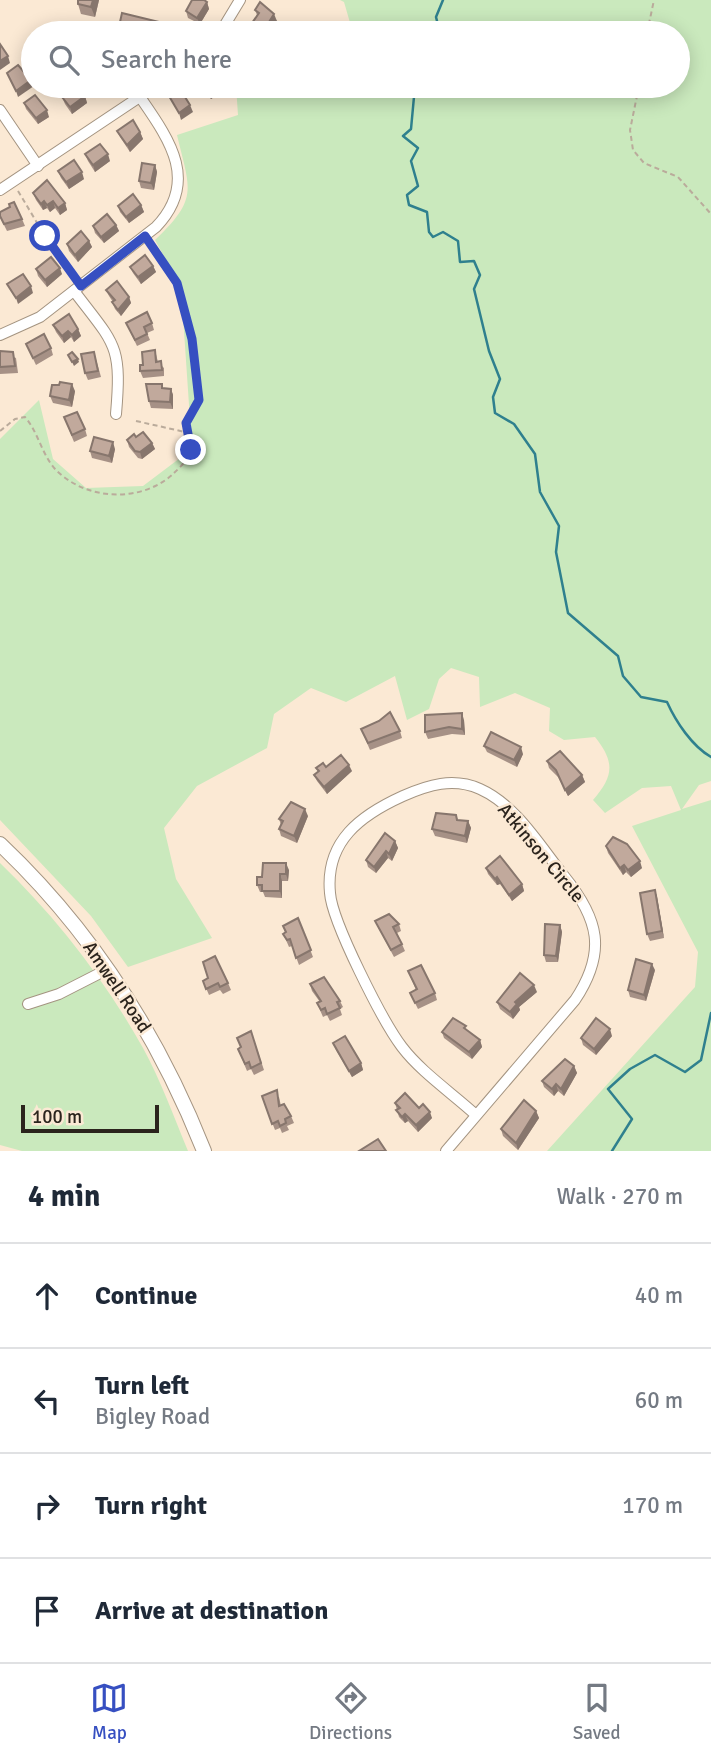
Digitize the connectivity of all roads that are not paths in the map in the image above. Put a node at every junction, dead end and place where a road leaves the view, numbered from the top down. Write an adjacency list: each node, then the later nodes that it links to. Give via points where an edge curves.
1 (240, 0): 2 (street)
2 (227, 21)
3 (139, 98): 6 (street)
4 (141, 98): 8 (street, via 169,139 178,171 170,210)
5 (0, 110): 6 (street)
6 (38, 166): 7 (street)
7 (0, 190)
8 (78, 289): 9 (street, via 29,324); 10 (street, via 118,356)
9 (0, 335)
10 (116, 414)
11 (0, 844): 12 (main road, Amwell Road, via 48,893)
12 (108, 969): 13 (street); 15 (main road, Amwell Road, via 161,1057)
13 (28, 1004)
14 (476, 1115): 14 (street, Atkinson Circle, via 397,1039 341,929 330,894 335,852 353,825 374,809 425,786 445,783 478,788 505,805 584,900 596,940 591,973 575,1000); 16 (street, Atkinson Circle)
15 (204, 1151)
16 (446, 1151)

